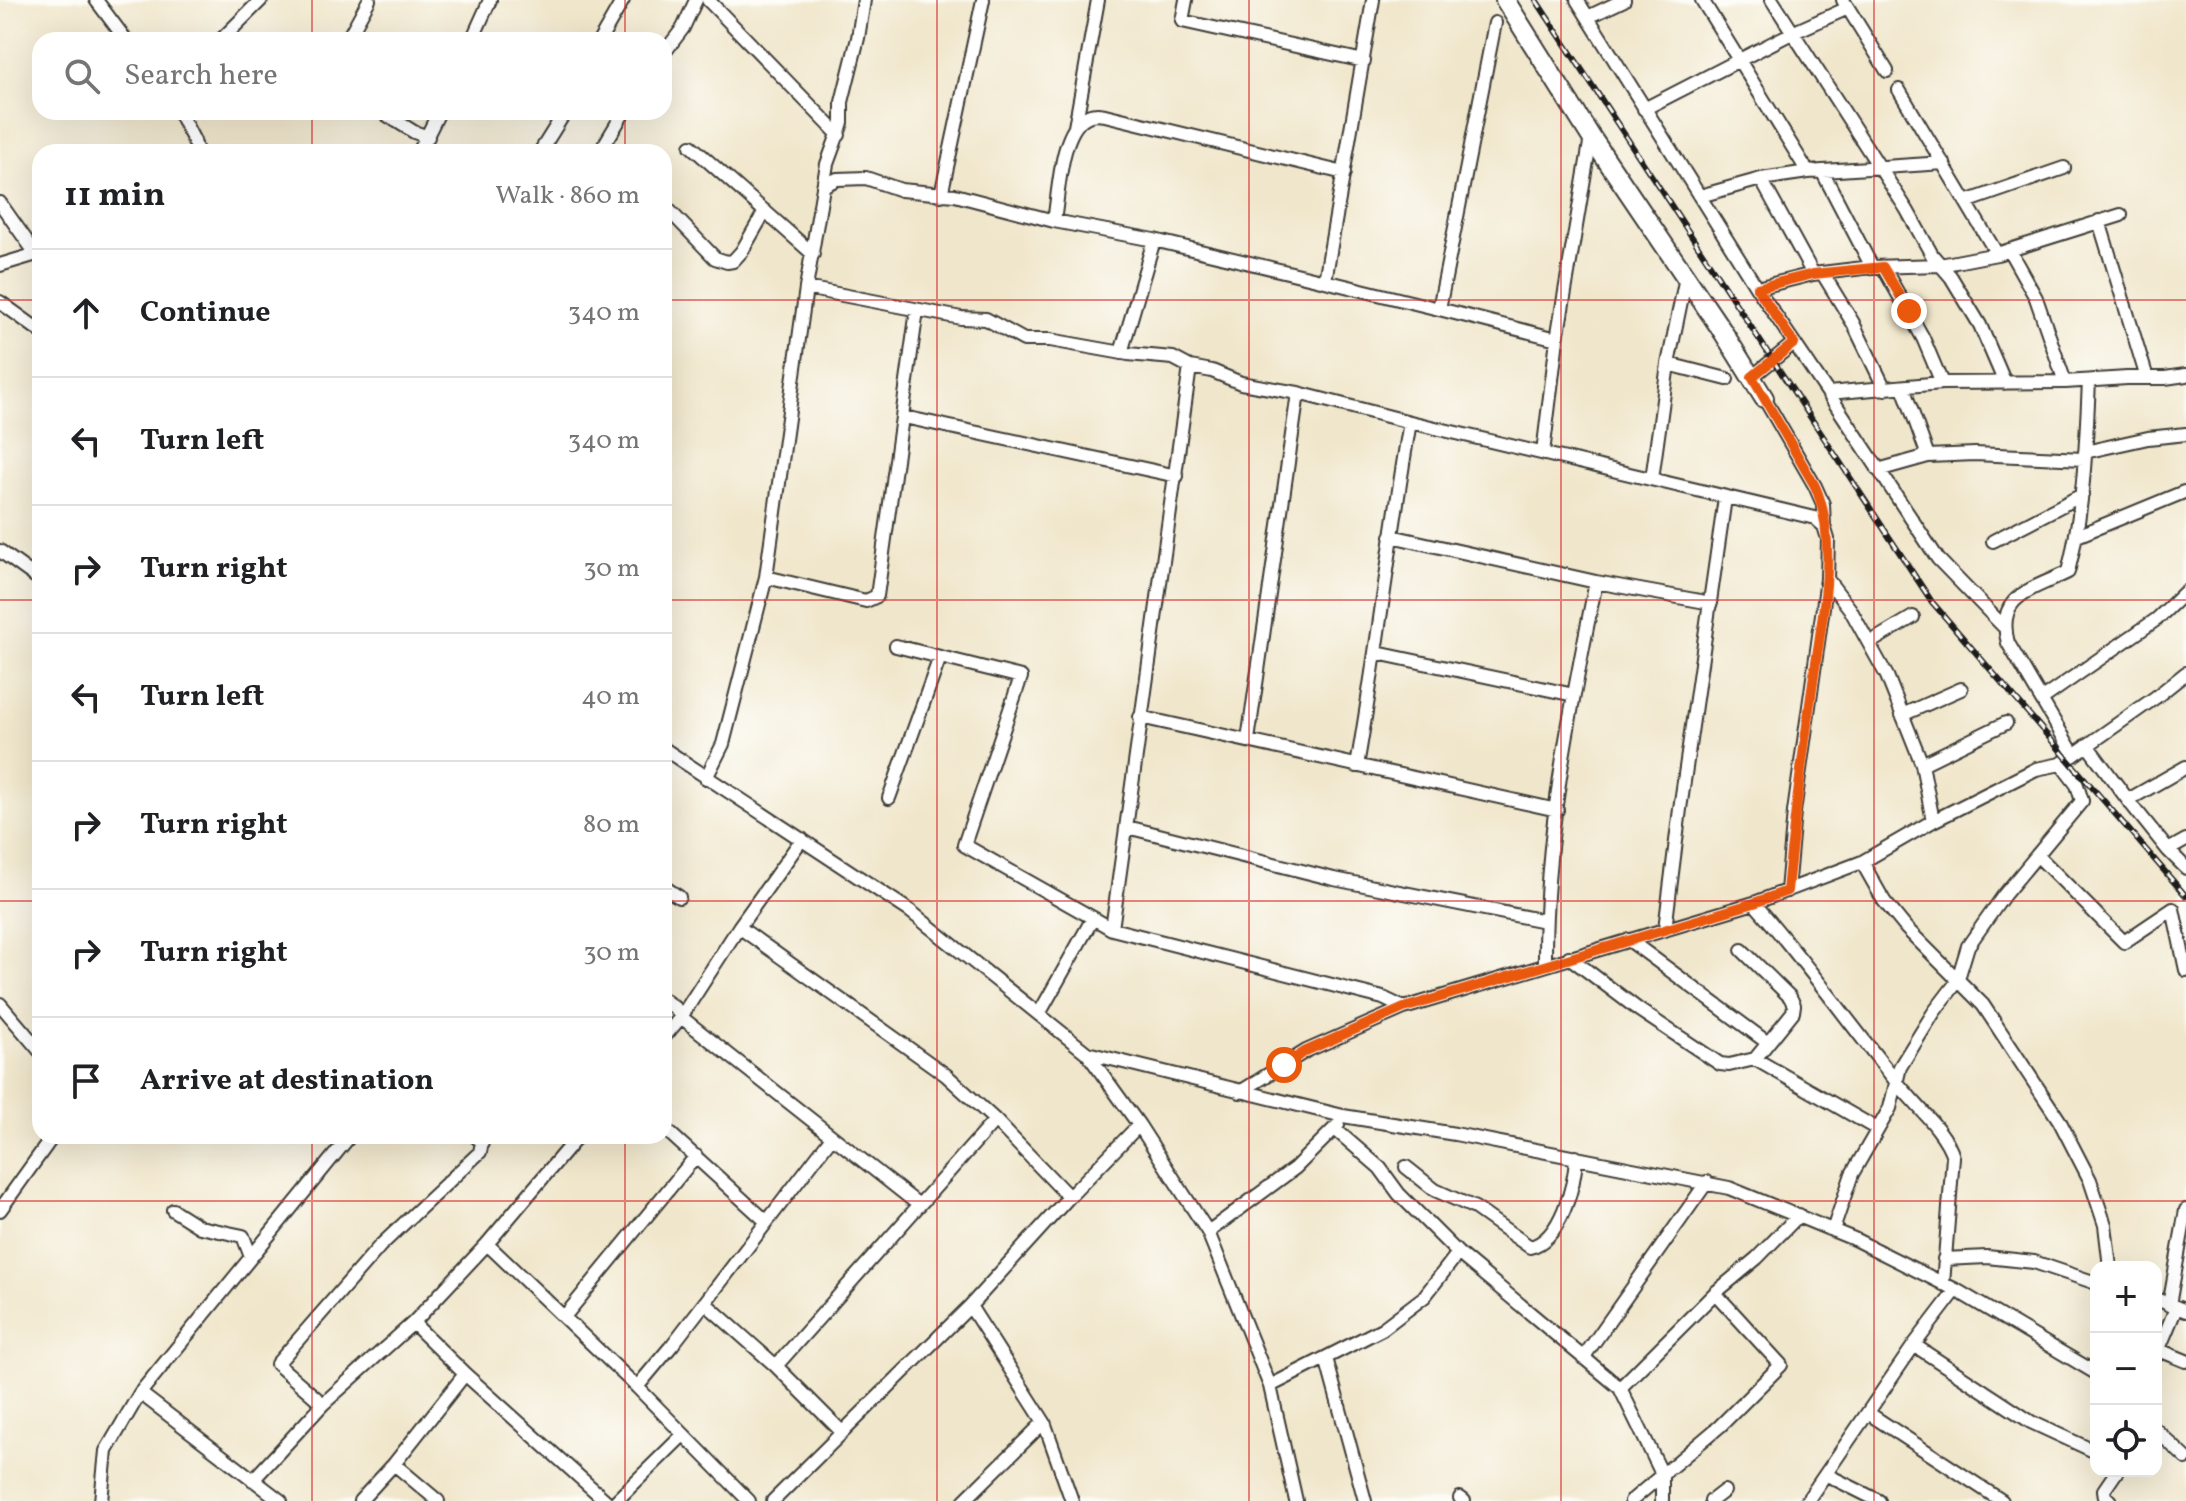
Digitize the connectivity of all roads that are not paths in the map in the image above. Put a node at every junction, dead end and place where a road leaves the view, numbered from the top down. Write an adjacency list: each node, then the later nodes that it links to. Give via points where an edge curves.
1 (96, 0): 21 (street)
2 (261, 0): 22 (street)
3 (369, 0): 23 (street)
4 (490, 0): 24 (street)
5 (623, 0): 25 (street)
6 (696, 0): 27 (street)
7 (708, 0): 39 (street)
8 (864, 0): 39 (street)
9 (983, 0): 54 (street)
10 (1098, 0): 38 (street)
11 (1186, 0): 28 (street, via 1182,21)
12 (1373, 0): 28 (street)
13 (1505, 0): 41 (main road)
14 (1577, 0): 19 (street)
15 (1624, 0): 19 (street)
16 (1702, 0): 29 (street)
17 (1772, 0): 26 (street)
18 (1846, 4): 26 (street); 30 (street)
19 (1588, 17): 32 (street)
20 (1495, 23): 77 (street)
21 (120, 32)
22 (229, 32)
23 (351, 32)
24 (476, 32)
25 (605, 32)
26 (1792, 33): 29 (street); 49 (street)
27 (672, 42)
28 (1364, 61): 51 (street)
29 (1738, 61): 32 (street); 50 (street)
30 (1887, 71)
31 (1899, 90): 47 (street)
32 (1644, 109): 55 (street)
33 (183, 120): 42 (street)
34 (395, 120): 40 (street)
35 (435, 120): 40 (street)
36 (560, 120): 44 (street)
37 (619, 120): 45 (street)
38 (1075, 127): 51 (street, via 1085,117 1105,115); 61 (street, via 1066,142)
39 (839, 135): 53 (street)
40 (428, 137): 43 (street)
41 (1591, 137): 72 (main road); 80 (street)
42 (195, 144)
43 (424, 144)
44 (545, 144)
45 (606, 144)
46 (691, 146): 58 (street)
47 (1944, 163): 49 (street); 56 (street)
48 (2064, 168): 56 (street)
49 (1880, 169): 50 (street); 69 (street)
50 (1815, 171): 52 (street); 70 (street)
51 (1344, 173): 73 (street)
52 (1761, 179): 55 (street); 71 (street)
53 (823, 186): 54 (street, via 837,179 866,178); 66 (street)
54 (941, 195): 61 (street)
55 (1700, 196): 75 (street)
56 (1966, 202): 65 (street)
57 (0, 203): 64 (street)
58 (765, 211): 59 (street, via 742,251 727,262 715,258); 66 (street)
59 (672, 213)
60 (2121, 215): 62 (street)
61 (1054, 221): 63 (street)
62 (2099, 221): 65 (street); 87 (street)
63 (1154, 240): 73 (street); 82 (street)
64 (32, 246)
65 (2003, 252): 69 (street); 90 (street, via 2036,298)
66 (813, 254): 74 (street)
67 (32, 256): 68 (street)
68 (0, 265)
69 (1940, 265): 70 (street); 92 (street, via 1980,325)
70 (1877, 267): 71 (street); 91 (street, via 1923,338)
71 (1818, 274): 75 (street); 94 (street, via 1853,323)
72 (1686, 277): 83 (street); 86 (main road)
73 (1325, 281): 77 (street)
74 (806, 288): 78 (street); 116 (street)
75 (1757, 288): 81 (street)
76 (0, 302): 79 (street)
77 (1439, 309): 80 (street)
78 (917, 310): 82 (street, via 986,319 1024,340); 98 (street)
79 (32, 325)
80 (1557, 339): 101 (street)
81 (1794, 343): 86 (street); 96 (street)
82 (1121, 353): 84 (street, via 1173,358)
83 (1668, 364): 88 (street); 106 (street)
84 (1190, 367): 95 (street); 105 (street)
85 (2186, 375): 87 (street)
86 (1752, 377): 97 (main road)
87 (2147, 378): 89 (street)
88 (1727, 379)
89 (2089, 381): 90 (street); 102 (street)
90 (2065, 382): 92 (street)
91 (1942, 383): 92 (street); 93 (street)
92 (2005, 383)
93 (1903, 387): 94 (street); 103 (street)
94 (1885, 389): 96 (street)
95 (1298, 393): 99 (street); 134 (street)
96 (1828, 393): 104 (street)
97 (1764, 398): 110 (street, via 1815,486)
98 (904, 417): 105 (street); 116 (street, via 877,596 866,601)
99 (1410, 422): 101 (street); 111 (street)
100 (2186, 434): 102 (street)
101 (1543, 453): 106 (street)
102 (2085, 455): 103 (street); 108 (street)
103 (1928, 456): 104 (street)
104 (1878, 470): 122 (street, via 1938,559)
105 (1177, 476): 132 (street)
106 (1652, 479): 109 (street)
107 (2184, 492): 112 (street)
108 (2082, 495): 112 (street); 113 (street)
109 (1725, 498): 110 (street, via 1815,518); 120 (street)
110 (1824, 526): 117 (street)
111 (1391, 536): 118 (street); 125 (street)
112 (2077, 536): 122 (street, via 2068,572 2010,603)
113 (1993, 541)
114 (0, 551): 115 (street)
115 (32, 574)
116 (766, 577): 142 (street, via 723,744)
117 (1827, 579): 123 (street); 154 (street)
118 (1596, 582): 120 (street); 129 (street)
119 (2185, 592): 130 (street, via 2157,619)
120 (1711, 603): 162 (street)
121 (1913, 617): 123 (street)
122 (2003, 626): 130 (street)
123 (1871, 642): 131 (street)
124 (896, 646): 126 (street)
125 (1377, 653): 129 (street); 140 (street)
126 (940, 657): 143 (street); 158 (street, via 1021,677 964,845)
127 (2186, 673): 135 (street)
128 (1961, 689): 131 (street)
129 (1574, 695): 145 (street)
130 (2042, 699): 137 (street)
131 (1902, 715): 138 (street)
132 (1140, 717): 134 (street); 147 (street)
133 (2006, 723): 138 (street)
134 (1248, 740): 140 (street)
135 (2087, 745): 137 (street); 144 (street)
136 (672, 755): 142 (street)
137 (2074, 755): 139 (street)
138 (1922, 764): 146 (street)
139 (2061, 764): 146 (street, via 2036,769); 151 (street, via 2082,801)
140 (1357, 766): 145 (street)
141 (2186, 767): 144 (street)
142 (706, 778): 148 (street)
143 (889, 798)
144 (2128, 800): 150 (street)
145 (1557, 810): 159 (street)
146 (1933, 821): 152 (street)
147 (1127, 827): 159 (street, via 1334,879); 161 (street)
148 (802, 839): 160 (street); 172 (street, via 910,911)
149 (2186, 840): 150 (street)
150 (2168, 850): 153 (street)
151 (2037, 855): 167 (street, via 2124,942 2173,909); 168 (street, via 1968,946)
152 (1862, 862): 154 (street); 168 (street, via 1884,901)
153 (2186, 868)
154 (1787, 891): 157 (street)
155 (672, 892): 156 (street)
156 (679, 897)
157 (1754, 903): 162 (street); 179 (street)
158 (1093, 918): 161 (street); 172 (street)
159 (1545, 921): 166 (street)
160 (739, 927): 173 (street); 182 (street, via 946,1075)
161 (1112, 929): 171 (street, via 1383,998)
162 (1665, 929): 163 (street)
163 (1629, 940): 165 (street); 176 (street)
164 (1742, 950): 176 (street, via 1794,1005)
165 (1569, 957): 166 (street); 178 (street, via 1720,1064)
166 (1545, 964): 171 (street)
167 (2186, 970)
168 (1957, 982): 179 (street, via 1900,1067); 210 (street, via 1983,1005 2059,1120 2084,1166 2105,1225)
169 (0, 1004): 175 (street)
170 (672, 1006): 173 (street)
171 (1404, 1008): 180 (street, via 1306,1051)
172 (1039, 1014): 177 (street)
173 (681, 1017): 174 (street); 187 (street)
174 (672, 1028)
175 (32, 1042)
176 (1768, 1043): 178 (street)
177 (1087, 1053): 180 (street); 183 (street)
178 (1755, 1059): 184 (street)
179 (1897, 1082): 184 (street); 209 (street, via 1951,1149)
180 (1240, 1092): 181 (street)
181 (1343, 1116): 185 (street); 193 (street)
182 (995, 1120): 196 (street); 197 (street)
183 (1139, 1125): 196 (street); 204 (street)
184 (1877, 1129): 203 (street, via 1852,1174)
185 (1336, 1130): 204 (street, via 1295,1168); 207 (street, via 1380,1168)
186 (672, 1135): 192 (street)
187 (832, 1137): 197 (street); 202 (street)
188 (47, 1144): 198 (street)
189 (343, 1144): 208 (street)
190 (482, 1144): 233 (street, via 480,1152 380,1246 277,1364)
191 (571, 1144): 205 (street)
192 (696, 1156): 202 (street); 218 (street)
193 (1576, 1157): 194 (street, via 1566,1206 1544,1241 1530,1247); 195 (street)
194 (1406, 1167)
195 (1707, 1182): 201 (street); 224 (street)
196 (1069, 1197): 216 (street)
197 (919, 1205): 226 (street)
198 (0, 1210)
199 (173, 1210): 208 (street, via 200,1227 243,1236)
200 (2186, 1210): 206 (street)
201 (1799, 1215): 203 (street); 214 (street)
202 (767, 1222): 215 (street)
203 (1833, 1230): 212 (street)
204 (1208, 1232): 229 (street)
205 (487, 1244): 218 (street); 219 (street)
206 (2182, 1247): 217 (street)
207 (1458, 1253): 223 (street, via 1424,1297 1382,1329); 224 (street)
208 (251, 1257): 232 (street)
209 (1944, 1259): 211 (street, via 2034,1262); 212 (street)
210 (2109, 1261)
211 (2090, 1281)
212 (1943, 1284): 213 (street)
213 (1956, 1290): 221 (street); 227 (street)
214 (1715, 1293): 231 (street); 242 (street, via 1781,1365)
215 (705, 1303): 226 (street); 230 (street)
216 (970, 1306): 235 (street); 236 (street)
217 (2177, 1308): 220 (street)
218 (564, 1317): 230 (street)
219 (413, 1323): 228 (street); 233 (street)
220 (2162, 1342)
221 (1914, 1345): 234 (street); 239 (street, via 2031,1422)
222 (2162, 1354): 225 (street)
223 (1326, 1358): 229 (street); 258 (street)
224 (1583, 1358): 231 (street)
225 (2186, 1361)
226 (776, 1366): 236 (street)
227 (2090, 1369)
228 (465, 1374): 241 (street); 251 (street)
229 (1270, 1386): 257 (street)
230 (637, 1387): 237 (street)
231 (1620, 1388): 242 (street)
232 (140, 1393): 245 (street); 247 (street, via 106,1451)
233 (323, 1404): 245 (street)
234 (1868, 1413): 243 (street); 264 (street)
235 (1044, 1422): 255 (street); 256 (street)
236 (841, 1431): 254 (street)
237 (683, 1435): 252 (street); 253 (street)
238 (2162, 1436): 240 (street)
239 (2090, 1449)
240 (2186, 1458)
241 (394, 1464): 249 (street); 250 (street)
242 (1662, 1474): 259 (street); 260 (street)
243 (1827, 1475): 262 (street); 263 (street)
244 (2113, 1477): 265 (street, via 2104,1490)
245 (253, 1480): 248 (street)
246 (1724, 1491): 261 (street)
247 (101, 1501)
248 (281, 1501)
249 (360, 1501)
250 (438, 1501)
251 (606, 1501)
252 (616, 1501)
253 (749, 1501)
254 (773, 1501)
255 (964, 1501)
256 (1072, 1501)
257 (1296, 1501)
258 (1365, 1501)
259 (1631, 1501)
260 (1662, 1501)
261 (1711, 1501)
262 (1807, 1501)
263 (1879, 1501)
264 (2002, 1501)
265 (2111, 1501)

